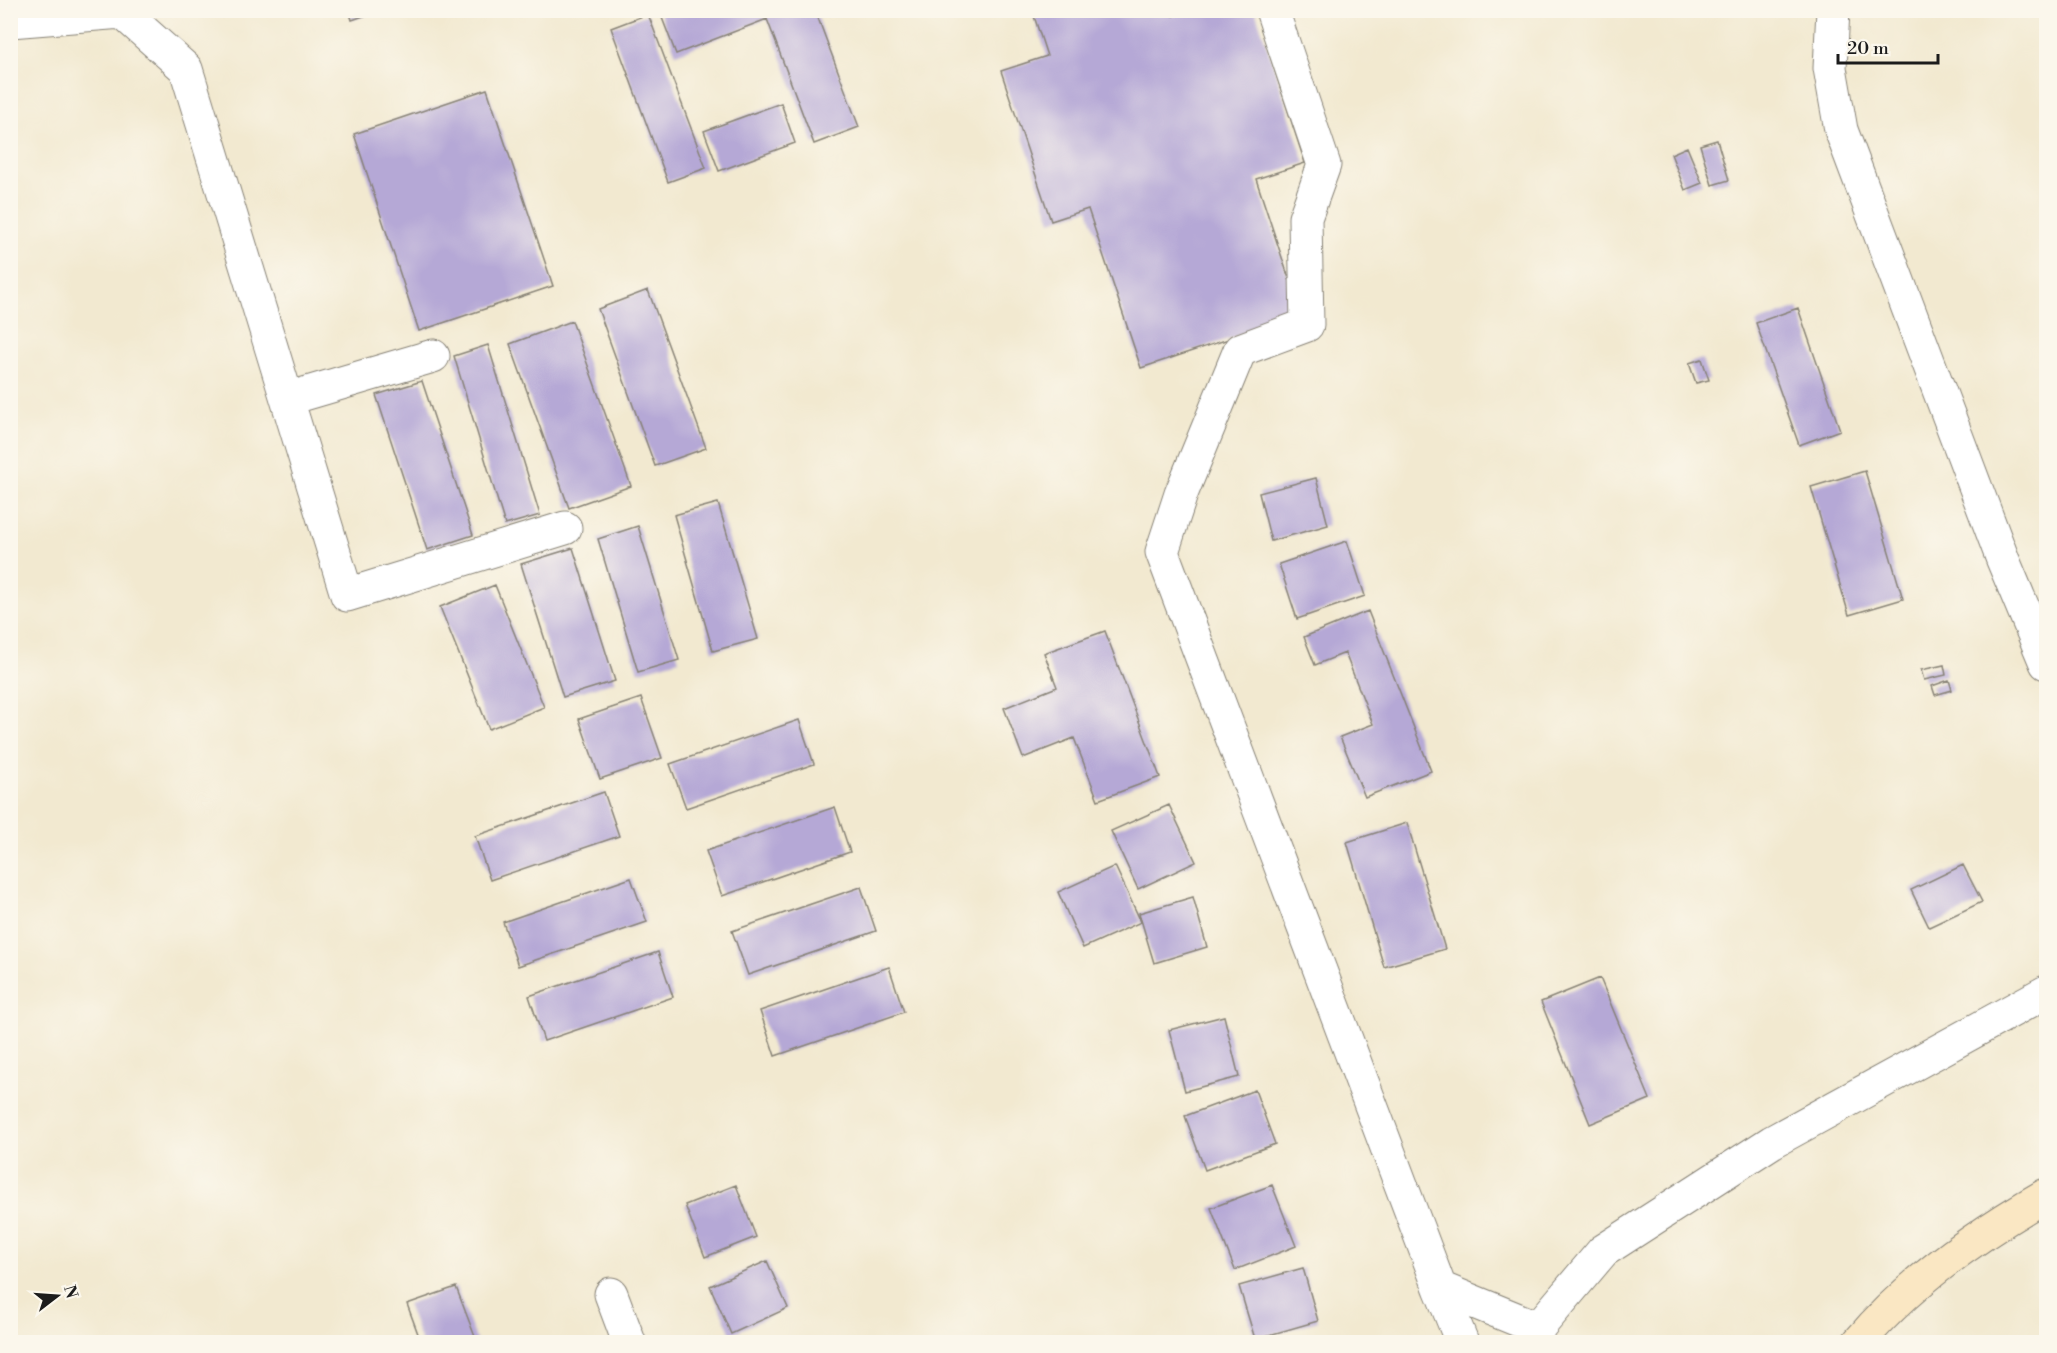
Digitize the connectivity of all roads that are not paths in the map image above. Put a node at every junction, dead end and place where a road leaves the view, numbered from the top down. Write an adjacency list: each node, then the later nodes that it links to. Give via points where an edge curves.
1 (1272, 10): 11 (street, via 1324,165 1305,218 1307,325 1240,351 1181,494 1162,552)
2 (1833, 10): 8 (street, via 1830,68 1841,130 2002,560)
3 (124, 11): 4 (street); 6 (street, via 186,69)
4 (10, 21)
5 (432, 356): 6 (street)
6 (287, 399): 7 (street, via 347,595)
7 (565, 528)
8 (2046, 663)
9 (2046, 992): 13 (street, via 1772,1142 1603,1251)
10 (2046, 1195): 16 (street, via 1925,1277)
11 (1440, 1288): 13 (street); 15 (street)
12 (611, 1294): 14 (street)
13 (1537, 1335)
14 (629, 1342)
15 (1462, 1342)
16 (1859, 1342)

